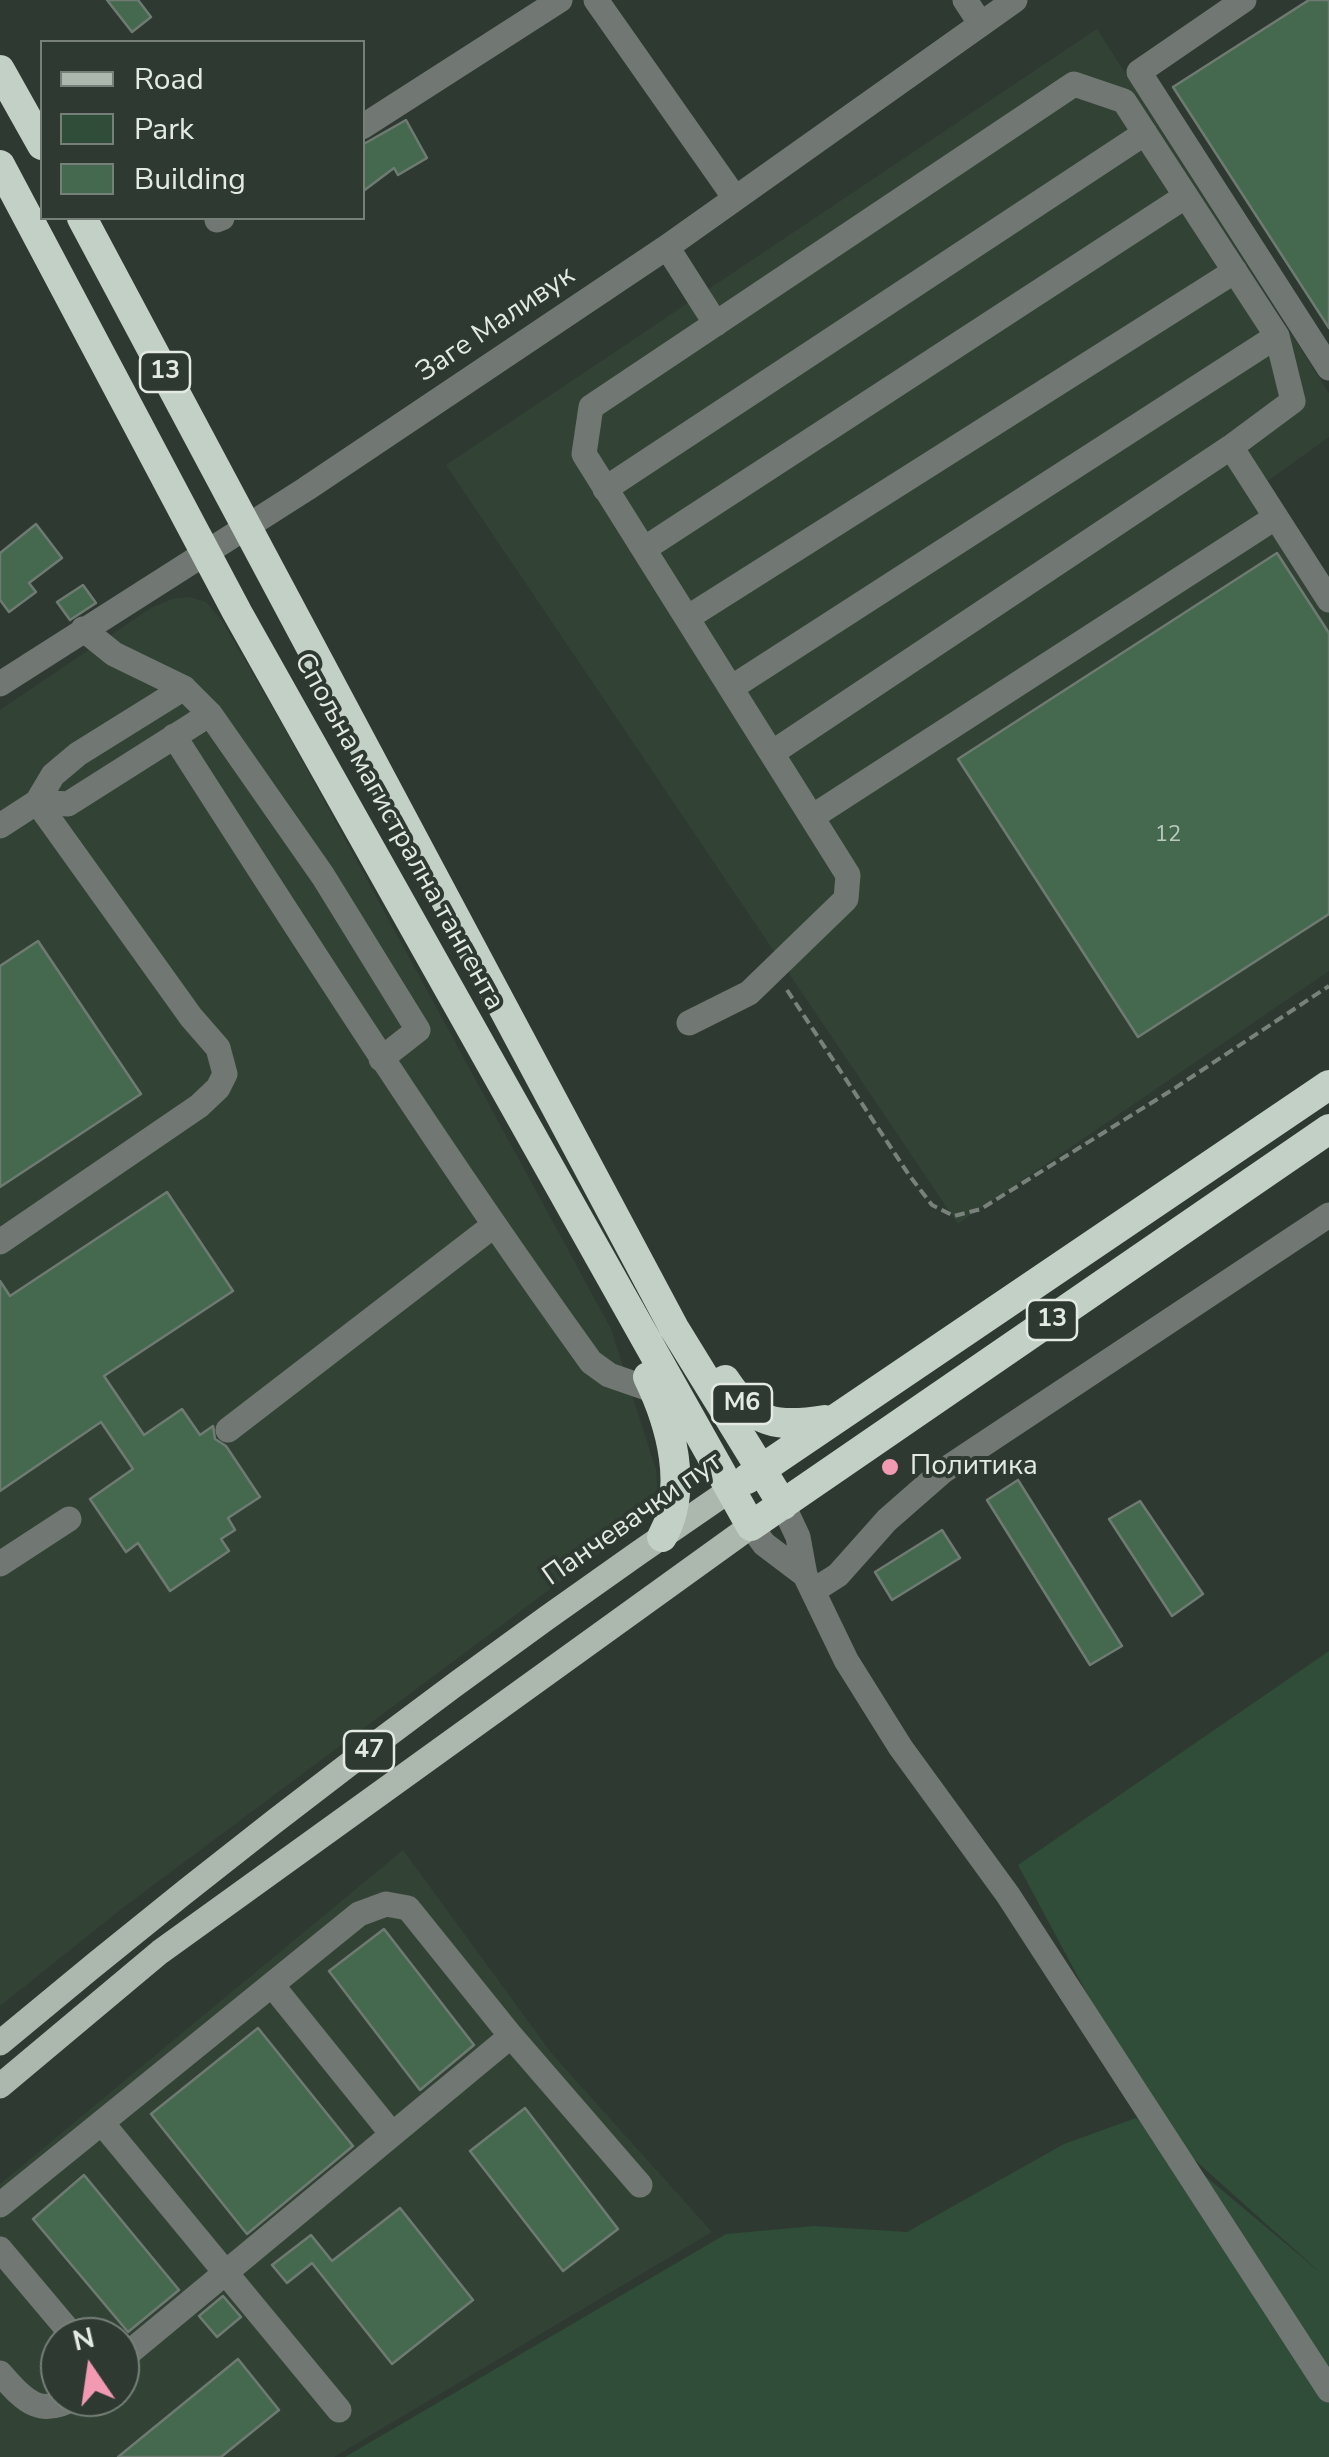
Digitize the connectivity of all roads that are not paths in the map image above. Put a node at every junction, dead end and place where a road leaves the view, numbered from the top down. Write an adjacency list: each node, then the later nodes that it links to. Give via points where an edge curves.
1 (560, 0): 8 (street)
2 (596, 0): 13 (street)
3 (964, 0): 6 (street)
4 (1015, 0): 6 (street, Заге Маливук)
5 (1244, 0): 19 (street, via 1139,72)
6 (980, 24): 13 (street, Заге Маливук)
7 (0, 70): 10 (highway)
8 (365, 125)
9 (1146, 133): 12 (street); 17 (street, via 1124,101 1074,84); 21 (street)
10 (40, 141)
11 (0, 165): 25 (highway, Спољна магистрална тангента / 13)
12 (1186, 196): 16 (street); 24 (street)
13 (735, 198): 15 (street, Заге Маливук)
14 (83, 220): 23 (highway, Спољна магистрална тангента / 13)
15 (666, 246): 17 (street); 23 (street, Заге Маливук)
16 (1235, 271): 18 (street); 27 (street)
17 (716, 324): 21 (street, via 591,407 584,454)
18 (1277, 336): 20 (street, via 1293,401); 31 (street)
19 (1329, 368)
20 (1231, 447): 22 (street); 34 (street)
21 (605, 489): 24 (street)
22 (1276, 517): 26 (street); 36 (street)
23 (247, 527): 25 (street, Заге Маливук); 46 (highway, Спољна магистрална тангента / 13)
24 (644, 550): 27 (street)
25 (206, 553): 28 (street, Заге Маливук); 45 (highway, Спољна магистрална тангента / 13)
26 (1329, 600)
27 (686, 618): 31 (street)
28 (83, 630): 29 (street, Заге Маливук); 30 (street, via 114,654)
29 (0, 684)
30 (184, 688): 32 (street); 35 (street, via 78,754 53,775)
31 (731, 688): 34 (street)
32 (210, 714): 33 (street); 39 (street, via 323,876 418,1030)
33 (174, 736): 35 (street, via 68,804); 39 (street)
34 (772, 753): 36 (street)
35 (37, 802): 37 (street); 44 (street, via 218,1048 225,1074 199,1106)
36 (812, 816): 38 (street, via 848,875 846,899 749,993)
37 (0, 826)
38 (689, 1024)
39 (380, 1059): 43 (street)
40 (1329, 1086): 48 (highway, Панчевачки пут / 13)
41 (1329, 1129): 52 (highway, 13)
42 (1329, 1216): 57 (street, via 943,1470 838,1574)
43 (493, 1226): 47 (street, via 590,1362); 49 (street)
44 (0, 1242)
45 (625, 1303): 47 (highway, via 630,1334); 51 (highway, Спољна магистрална тангента / 13)
46 (674, 1328): 48 (highway, M6, via 757,1416 788,1426); 50 (highway, Спољна магистрална тангента / 13)
47 (655, 1391): 55 (highway, via 675,1478 674,1509)
48 (836, 1418): 50 (highway, Панчевачки пут / 13)
49 (228, 1430)
50 (761, 1470): 51 (highway, Панчевачки пут / 13); 52 (highway, Спољна магистрална тангента / 13)
51 (730, 1490): 54 (highway, Спољна магистрална тангента / 13); 55 (main road, Панчевачки пут / 47)
52 (783, 1505): 54 (highway, 13); 57 (street)
53 (69, 1519): 56 (street)
54 (750, 1526): 57 (street); 61 (main road, 47, via 160,1952)
55 (662, 1537): 60 (main road, Панчевачки пут / 47, via 221,1862)
56 (0, 1564)
57 (809, 1583): 71 (street, via 846,1660 901,1748 1008,1895)
58 (272, 1985): 59 (street, via 359,1914 386,1904 408,1908); 62 (street); 63 (street)
59 (511, 2036): 63 (street); 64 (street)
60 (0, 2043)
61 (0, 2086)
62 (102, 2123): 65 (street); 67 (street)
63 (392, 2134): 67 (street)
64 (640, 2186)
65 (0, 2205)
66 (0, 2249): 68 (street)
67 (226, 2272): 69 (street); 73 (street)
68 (57, 2317)
69 (140, 2343)
70 (0, 2373): 72 (street, via 26,2402)
71 (1329, 2390)
72 (40, 2406)
73 (340, 2410)

